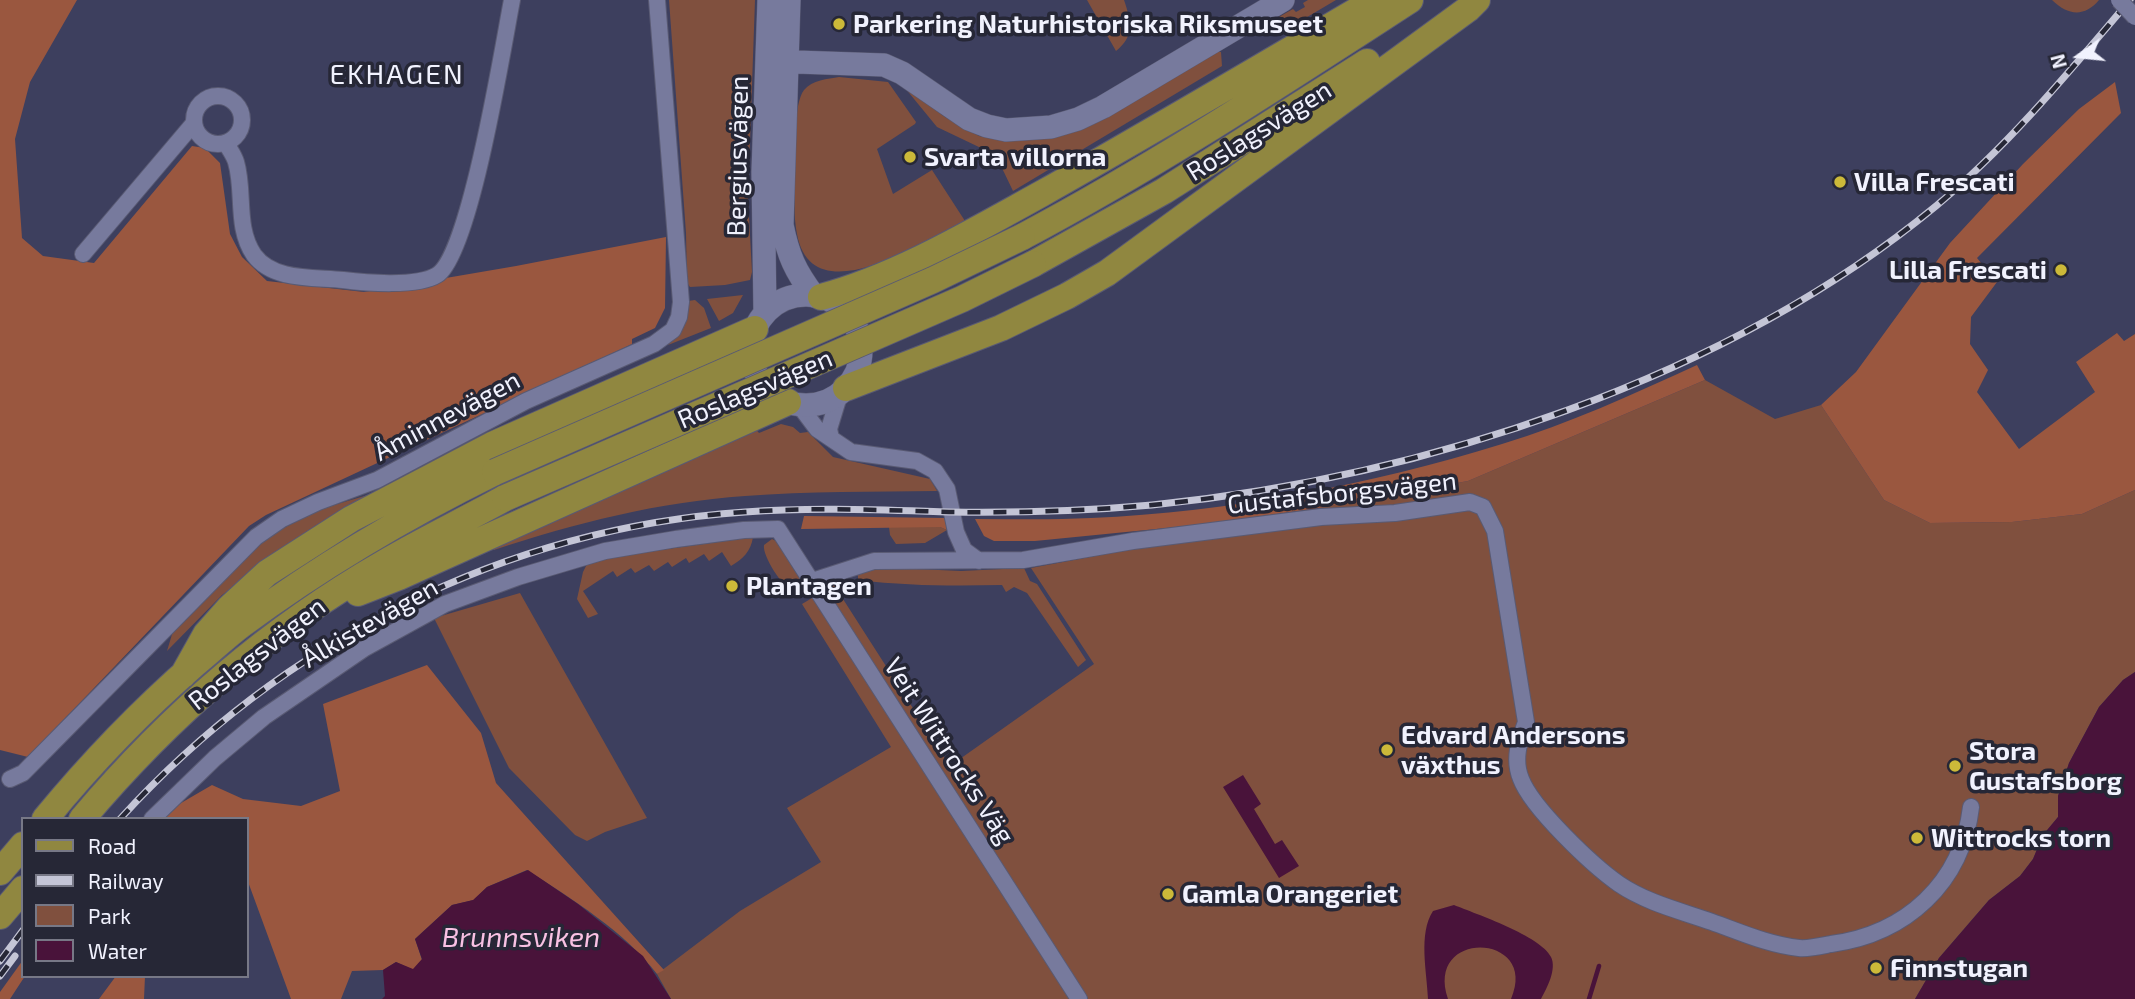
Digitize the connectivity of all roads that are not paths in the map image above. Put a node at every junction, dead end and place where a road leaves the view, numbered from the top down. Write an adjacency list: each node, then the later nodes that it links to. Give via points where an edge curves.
1 (512, 0): 14 (street, via 481,159 456,249 438,275 425,281 359,282 282,274 265,267 244,236 236,161)
2 (657, 0): 28 (street, Åminnevägen, via 681,302 673,330 654,344 526,401 377,480 282,519 256,537 23,773)
3 (769, 0): 12 (street, Bergiusvägen)
4 (789, 0): 12 (street, Bergiusvägen)
5 (1283, 0): 12 (street, via 1103,107 1079,119 1029,130 987,126 969,119 884,65)
6 (1375, 0): 16 (main road, via 1010,211 861,284)
7 (1410, 0): 27 (main road, Roslagsvägen, bridge, via 1202,136 1022,237 427,506 325,566 239,627)
8 (1462, 0): 26 (main road, Roslagsvägen, bridge, via 1164,191 1033,264 505,498 383,563)
9 (1478, 0): 18 (main road, via 1107,274 1001,328)
10 (2119, 0): 11 (street, bridge)
11 (2135, 17)
12 (776, 61): 16 (street, Bergiusvägen, via 782,225 798,275); 17 (street, Bergiusvägen, via 763,172)
13 (194, 123): 14 (street, via 206,141); 14 (street, via 203,102 215,97 230,100 242,123); 15 (street)
14 (226, 143)
15 (83, 254)
16 (817, 297): 17 (street, via 787,298); 18 (street, via 845,311 859,335 859,363)
17 (760, 321): 19 (street, via 752,338 751,358 758,377 770,392); 27 (main road, via 492,445 351,519 267,573 229,608 205,634)
18 (843, 390): 19 (street, via 821,403); 20 (street, via 829,429)
19 (793, 403): 20 (street); 26 (main road, via 399,577)
20 (831, 438): 22 (street, via 851,452 916,461 935,471 947,489)
21 (778, 529): 25 (street, Veit Wittrocks Väg); 32 (street, Ålkistevägen, via 606,551 445,604 365,648 264,718)
22 (956, 532): 23 (street, via 952,552); 24 (street, via 964,550)
23 (940, 561): 24 (street, Gustafsborgsvägen); 25 (street, Gustafsborgsvägen, via 874,561)
24 (979, 561): 29 (street, Gustafsborgsvägen, via 1023,560 1321,517 1470,502 1483,507 1495,531 1523,709 1517,761 1528,794 1576,848 1619,884 1656,903 1759,939 1800,948 1843,943 1906,918 1951,871 1968,832)
25 (812, 581): 37 (street, Veit Wittrocks Väg)
26 (304, 614): 31 (main road, Roslagsvägen, via 184,710)
27 (183, 675): 30 (main road, Roslagsvägen, via 120,733)
28 (10, 779)
29 (1971, 807)
30 (47, 817)
31 (84, 817)
32 (154, 817)
33 (21, 847): 34 (main road)
34 (0, 872)
35 (21, 891): 36 (main road)
36 (0, 916)
37 (1079, 999)

